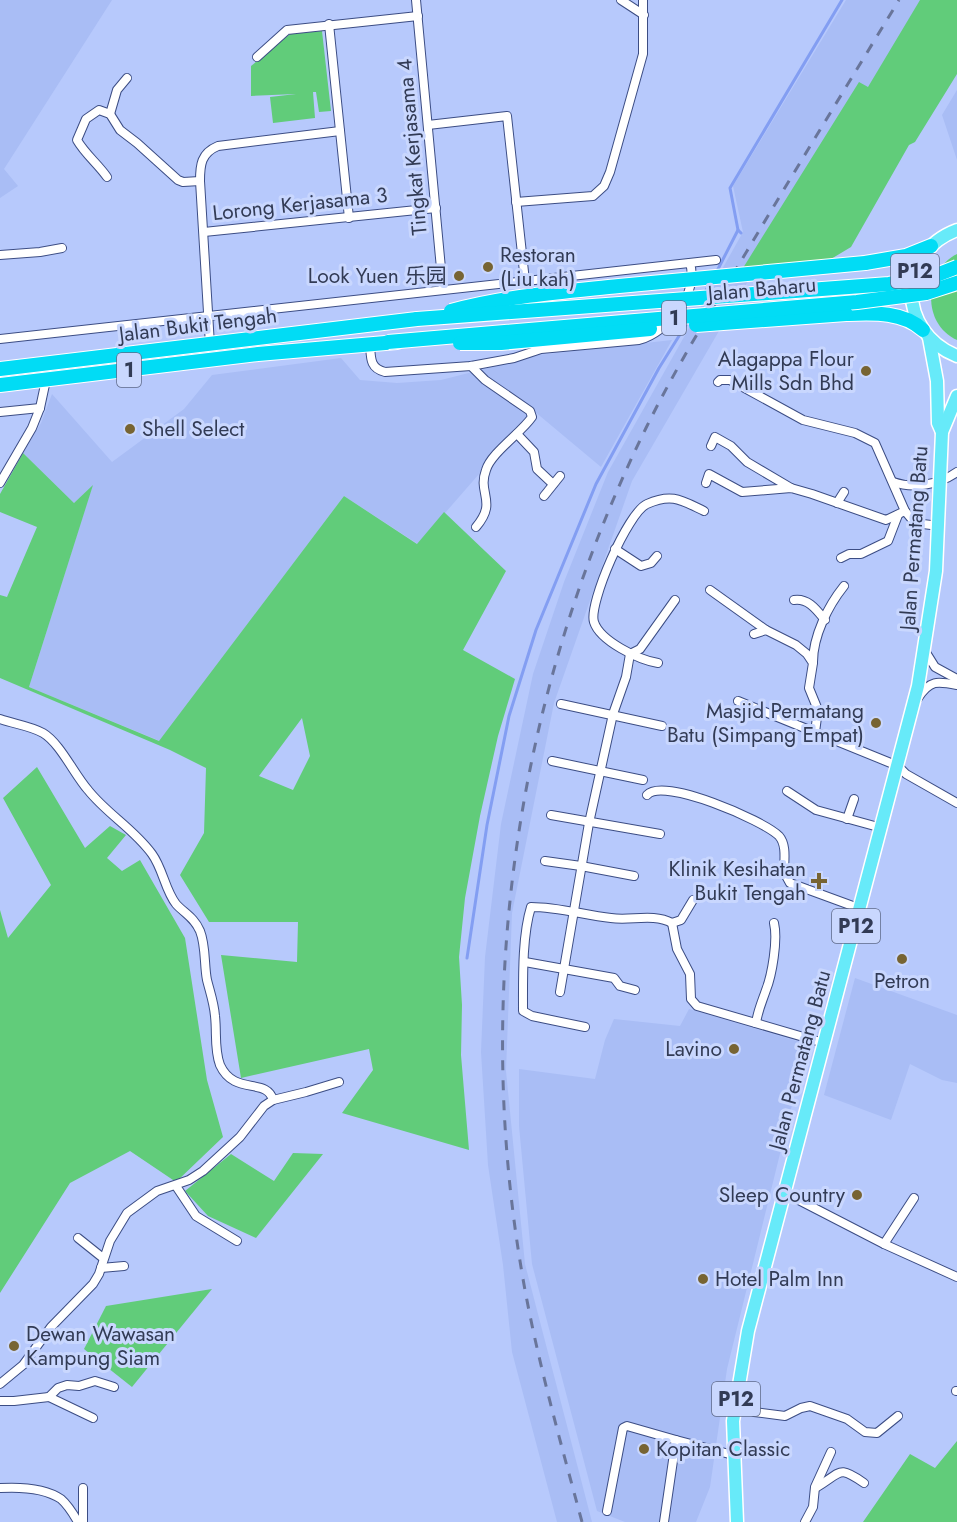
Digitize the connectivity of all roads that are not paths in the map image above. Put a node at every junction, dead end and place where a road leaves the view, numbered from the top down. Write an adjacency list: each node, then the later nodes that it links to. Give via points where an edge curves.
1 (416, 0): 5 (street, Tingkat Kerjasama 4)
2 (621, 0): 4 (street)
3 (643, 0): 4 (street)
4 (644, 15): 14 (street, via 641,64 604,186 593,196)
5 (418, 16): 6 (street); 10 (street, Tingkat Kerjasama 4)
6 (329, 24): 7 (street, via 287,30); 11 (street)
7 (257, 57)
8 (127, 78): 9 (street, via 117,90)
9 (110, 114): 12 (street, via 99,110 86,119 77,140); 13 (street, via 120,130 178,180)
10 (428, 125): 14 (street, via 507,116); 15 (street, Tingkat Kerjasama 4)
11 (340, 131): 13 (street, via 218,146 208,151 200,163); 16 (street)
12 (107, 177)
13 (200, 181): 18 (street)
14 (516, 202): 25 (street)
15 (436, 208): 16 (street, Lorong Kerjasama 3); 27 (street, Tingkat Kerjasama 4)
16 (350, 218): 18 (street, Lorong Kerjasama 3)
17 (957, 230): 19 (main road, P12)
18 (204, 232): 28 (street)
19 (931, 246): 29 (highway, bridge, via 906,256 865,263 700,276 487,301); 31 (main road, P12, via 917,266 911,291 913,307)
20 (62, 248): 21 (street)
21 (0, 255)
22 (716, 260): 23 (street)
23 (690, 263): 25 (street); 37 (street, via 692,280 680,307 649,337 541,349)
24 (957, 267): 29 (highway, Jalan Baharu / 1, bridge, via 918,280 869,285)
25 (525, 281): 27 (street)
26 (957, 284): 33 (highway, Jalan Baharu / 1, bridge, via 927,293 857,302)
27 (443, 290): 28 (street)
28 (209, 316): 32 (street); 35 (street)
29 (417, 319): 30 (highway, Jalan Baharu / 1)
30 (400, 321): 35 (highway, Jalan Bukit Tengah / 1)
31 (926, 334): 33 (highway, bridge, via 909,321 889,315 846,314 501,343); 36 (main road); 45 (main road, Jalan Permatang Batu / P12, via 937,381 938,423)
32 (0, 339)
33 (388, 342): 34 (highway, Jalan Bukit Tengah / 1)
34 (370, 344): 37 (street, via 371,362 385,372); 39 (highway, Jalan Bukit Tengah / 1)
35 (210, 345): 38 (highway, Jalan Bukit Tengah / 1)
36 (957, 356)
37 (471, 366): 46 (street, via 531,411 532,417)
38 (0, 369)
39 (46, 380): 41 (highway, Jalan Bukit Tengah / 1); 43 (street)
40 (718, 382): 50 (street, via 730,380 804,420 855,433 875,443)
41 (0, 386)
42 (957, 396): 45 (main road, Jalan Permatang Batu / P12)
43 (40, 408): 44 (street); 52 (street)
44 (0, 412)
45 (942, 432): 51 (main road, Jalan Permatang Batu / P12)
46 (517, 434): 54 (street, via 534,452 537,469); 62 (street, via 486,468 483,483 487,507)
47 (711, 446): 55 (street, via 715,437)
48 (957, 472): 51 (street)
49 (560, 476): 54 (street)
50 (893, 482): 51 (street, via 905,486); 60 (street)
51 (940, 482): 61 (main road, Jalan Permatang Batu / P12)
52 (0, 483)
53 (706, 483): 55 (street, via 709,474 742,492)
54 (553, 484): 57 (street)
55 (791, 488): 58 (street)
56 (844, 492): 58 (street)
57 (544, 496)
58 (837, 503): 60 (street, via 886,520)
59 (704, 511): 63 (street, via 672,497 645,504)
60 (901, 513): 61 (street, via 915,523); 65 (street, via 888,541 861,554)
61 (939, 526): 73 (main road, Jalan Permatang Batu / P12)
62 (476, 527)
63 (615, 549): 64 (street, via 642,566); 74 (street, via 594,605 593,621 605,639)
64 (657, 556)
65 (841, 558)
66 (844, 586): 70 (street)
67 (710, 590): 71 (street)
68 (675, 600): 74 (street, via 640,649)
69 (794, 600): 70 (street, via 802,599 813,606)
70 (825, 620): 76 (street, via 813,649)
71 (766, 630): 72 (street); 76 (street, via 796,645)
72 (754, 634)
73 (925, 651): 77 (street, via 935,667); 80 (main road, Jalan Permatang Batu / P12)
74 (630, 654): 75 (street); 82 (street)
75 (658, 663)
76 (813, 663): 85 (street, via 809,688 818,710)
77 (957, 678)
78 (957, 685): 80 (street, via 932,683)
79 (738, 701): 85 (street)
80 (914, 703): 87 (main road, Jalan Permatang Batu / P12)
81 (561, 704): 82 (street)
82 (613, 714): 84 (street); 88 (street)
83 (0, 719): 117 (street, via 49,737 88,790 152,854 176,903 200,930 221,1067 235,1082 270,1091)
84 (662, 726)
85 (815, 732): 87 (street)
86 (552, 761): 88 (street)
87 (898, 766): 93 (street); 97 (main road, Jalan Permatang Batu / P12)
88 (600, 772): 89 (street); 96 (street)
89 (643, 780)
90 (787, 791): 95 (street, via 816,810)
91 (647, 795): 102 (street, via 657,789 674,791 717,803 752,819 780,837)
92 (854, 799): 95 (street)
93 (957, 803)
94 (551, 815): 96 (street)
95 (847, 819): 97 (street)
96 (589, 823): 98 (street); 100 (street)
97 (882, 828): 105 (main road, Jalan Permatang Batu / P12)
98 (660, 834)
99 (545, 861): 100 (street)
100 (581, 866): 103 (street); 106 (street)
101 (757, 870): 102 (street)
102 (784, 872): 105 (street, via 790,883)
103 (634, 876)
104 (693, 900): 107 (street, via 681,920)
105 (861, 909): 115 (main road, Jalan Permatang Batu / P12)
106 (573, 911): 107 (street, via 614,919 664,918); 109 (street, via 531,907); 110 (street)
107 (672, 922): 113 (street, via 676,949 690,974 691,999 697,1006)
108 (774, 923): 113 (street, via 776,946)
109 (525, 962): 110 (street); 114 (street, via 523,1011)
110 (564, 969): 111 (street, via 614,978 620,986); 112 (street)
111 (634, 990)
112 (560, 992)
113 (756, 1023): 115 (street)
114 (585, 1027)
115 (824, 1043): 119 (main road, Jalan Permatang Batu / P12)
116 (339, 1082): 117 (street)
117 (273, 1100): 118 (street, via 212,1164)
118 (176, 1186): 122 (street, via 196,1216); 124 (street, via 157,1191 127,1213)
119 (785, 1193): 123 (street); 130 (main road, Jalan Permatang Batu / P12, via 748,1331)
120 (914, 1198): 123 (street)
121 (78, 1238): 124 (street)
122 (237, 1241)
123 (884, 1244): 127 (street)
124 (103, 1258): 126 (street)
125 (124, 1266): 126 (street)
126 (100, 1268): 128 (street, via 93,1284 51,1327 23,1365)
127 (957, 1277)
128 (0, 1384)
129 (114, 1387): 131 (street, via 95,1382 67,1385)
130 (737, 1390): 133 (street, via 743,1403 754,1412 785,1416 810,1406 847,1419 865,1432 877,1433); 137 (main road, Jalan Permatang Batu / P12)
131 (49, 1396): 132 (street); 134 (street)
132 (0, 1401)
133 (898, 1416)
134 (93, 1418)
135 (676, 1440): 137 (street); 142 (street, via 623,1428); 144 (street)
136 (831, 1452): 139 (street)
137 (733, 1455): 145 (main road, Jalan Permatang Batu / P12)
138 (864, 1483): 139 (street, via 848,1472 839,1472)
139 (815, 1487): 146 (street, via 813,1507)
140 (0, 1488): 143 (street, via 36,1491 61,1499)
141 (83, 1488): 143 (street)
142 (607, 1512)
143 (81, 1522)
144 (664, 1522)
145 (737, 1522)
146 (805, 1522)

